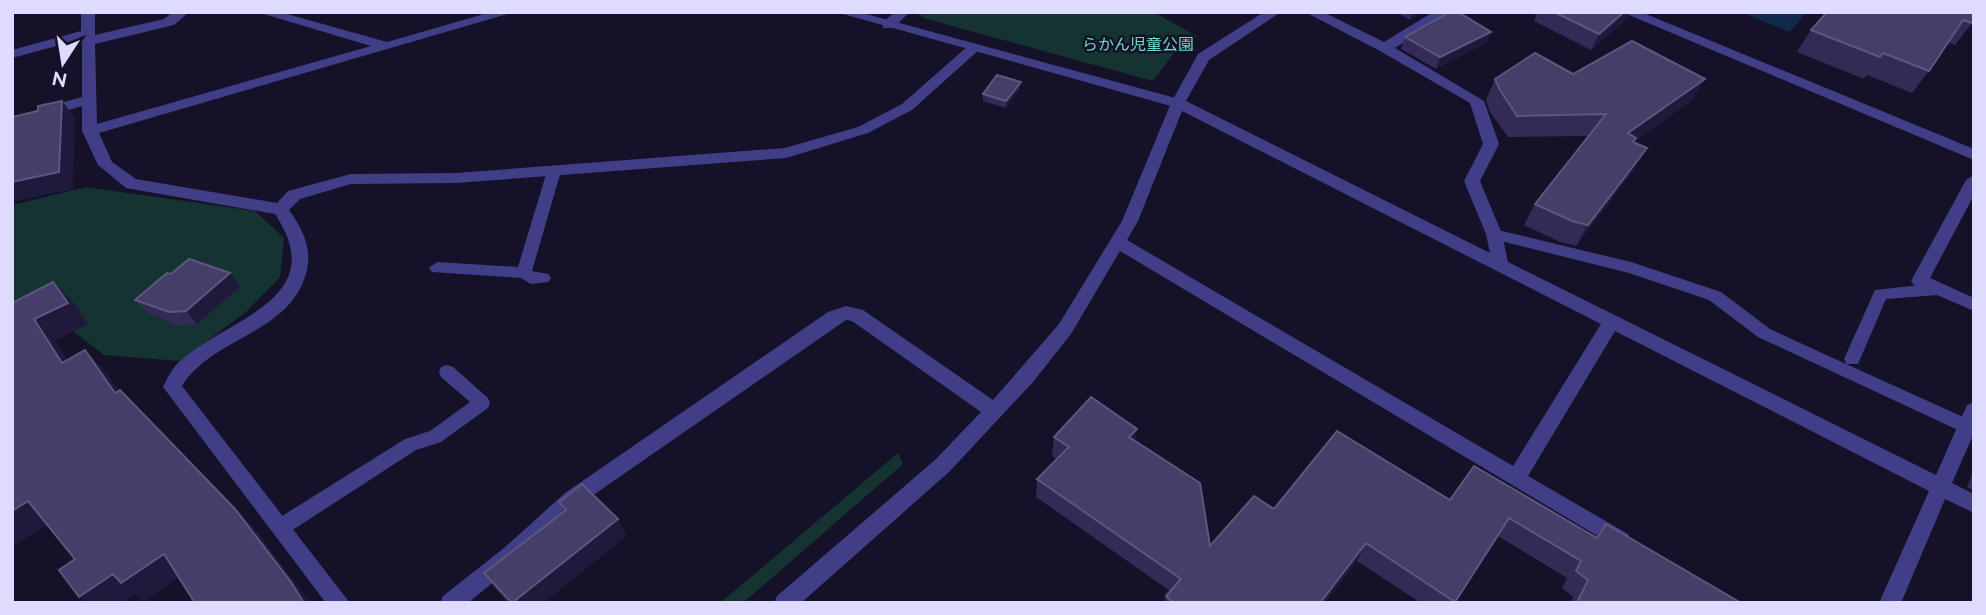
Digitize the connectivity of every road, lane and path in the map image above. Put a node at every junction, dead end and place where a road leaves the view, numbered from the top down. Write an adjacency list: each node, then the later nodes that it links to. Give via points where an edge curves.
1 (88, 12): 12 (street)
2 (182, 12): 12 (street, via 169,22)
3 (264, 12): 13 (street)
4 (507, 12): 13 (street)
5 (844, 12): 11 (street)
6 (903, 12): 11 (street)
7 (1274, 12): 18 (street, via 1203,57)
8 (1312, 12): 14 (street)
9 (1443, 12): 14 (street)
10 (1637, 14): 21 (street)
11 (888, 25): 15 (street)
12 (88, 37): 16 (street); 17 (street)
13 (386, 46): 20 (street)
14 (1385, 48): 25 (street, via 1478,102 1492,144 1472,181)
15 (973, 49): 18 (street); 22 (street, via 907,107 863,130 818,145 786,153)
16 (12, 54)
17 (90, 99): 19 (street); 20 (street)
18 (1178, 103): 26 (street); 27 (street)
19 (12, 122)
20 (90, 131): 24 (street, via 106,165 132,184)
21 (1974, 155)
22 (554, 171): 24 (street, via 351,179 294,195); 29 (lane)
23 (1974, 180): 31 (street, via 1920,281)
24 (280, 209): 41 (street, via 296,235 301,267 290,294 273,311 187,366 172,387)
25 (1494, 234): 27 (street); 37 (lane, via 1631,268 1715,296 1764,333)
26 (1118, 242): 36 (street, via 1065,329); 38 (street)
27 (1501, 267): 33 (street)
28 (437, 268): 29 (lane)
29 (524, 273): 30 (lane)
30 (543, 278)
31 (1938, 289): 32 (street); 34 (lane, via 1881,294)
32 (1974, 305)
33 (1611, 323): 38 (street); 39 (street)
34 (1852, 359)
35 (447, 372): 41 (lane, via 482,403 435,437 411,444)
36 (995, 411): 44 (street, via 857,315 834,317 572,499); 45 (street, via 942,466)
37 (1970, 418): 39 (street)
38 (1516, 478): 42 (street)
39 (1939, 486): 40 (street); 46 (street)
40 (1974, 504)
41 (281, 527): 43 (street)
42 (1632, 548)
43 (339, 603)
44 (451, 603)
45 (785, 603)
46 (1890, 603)

